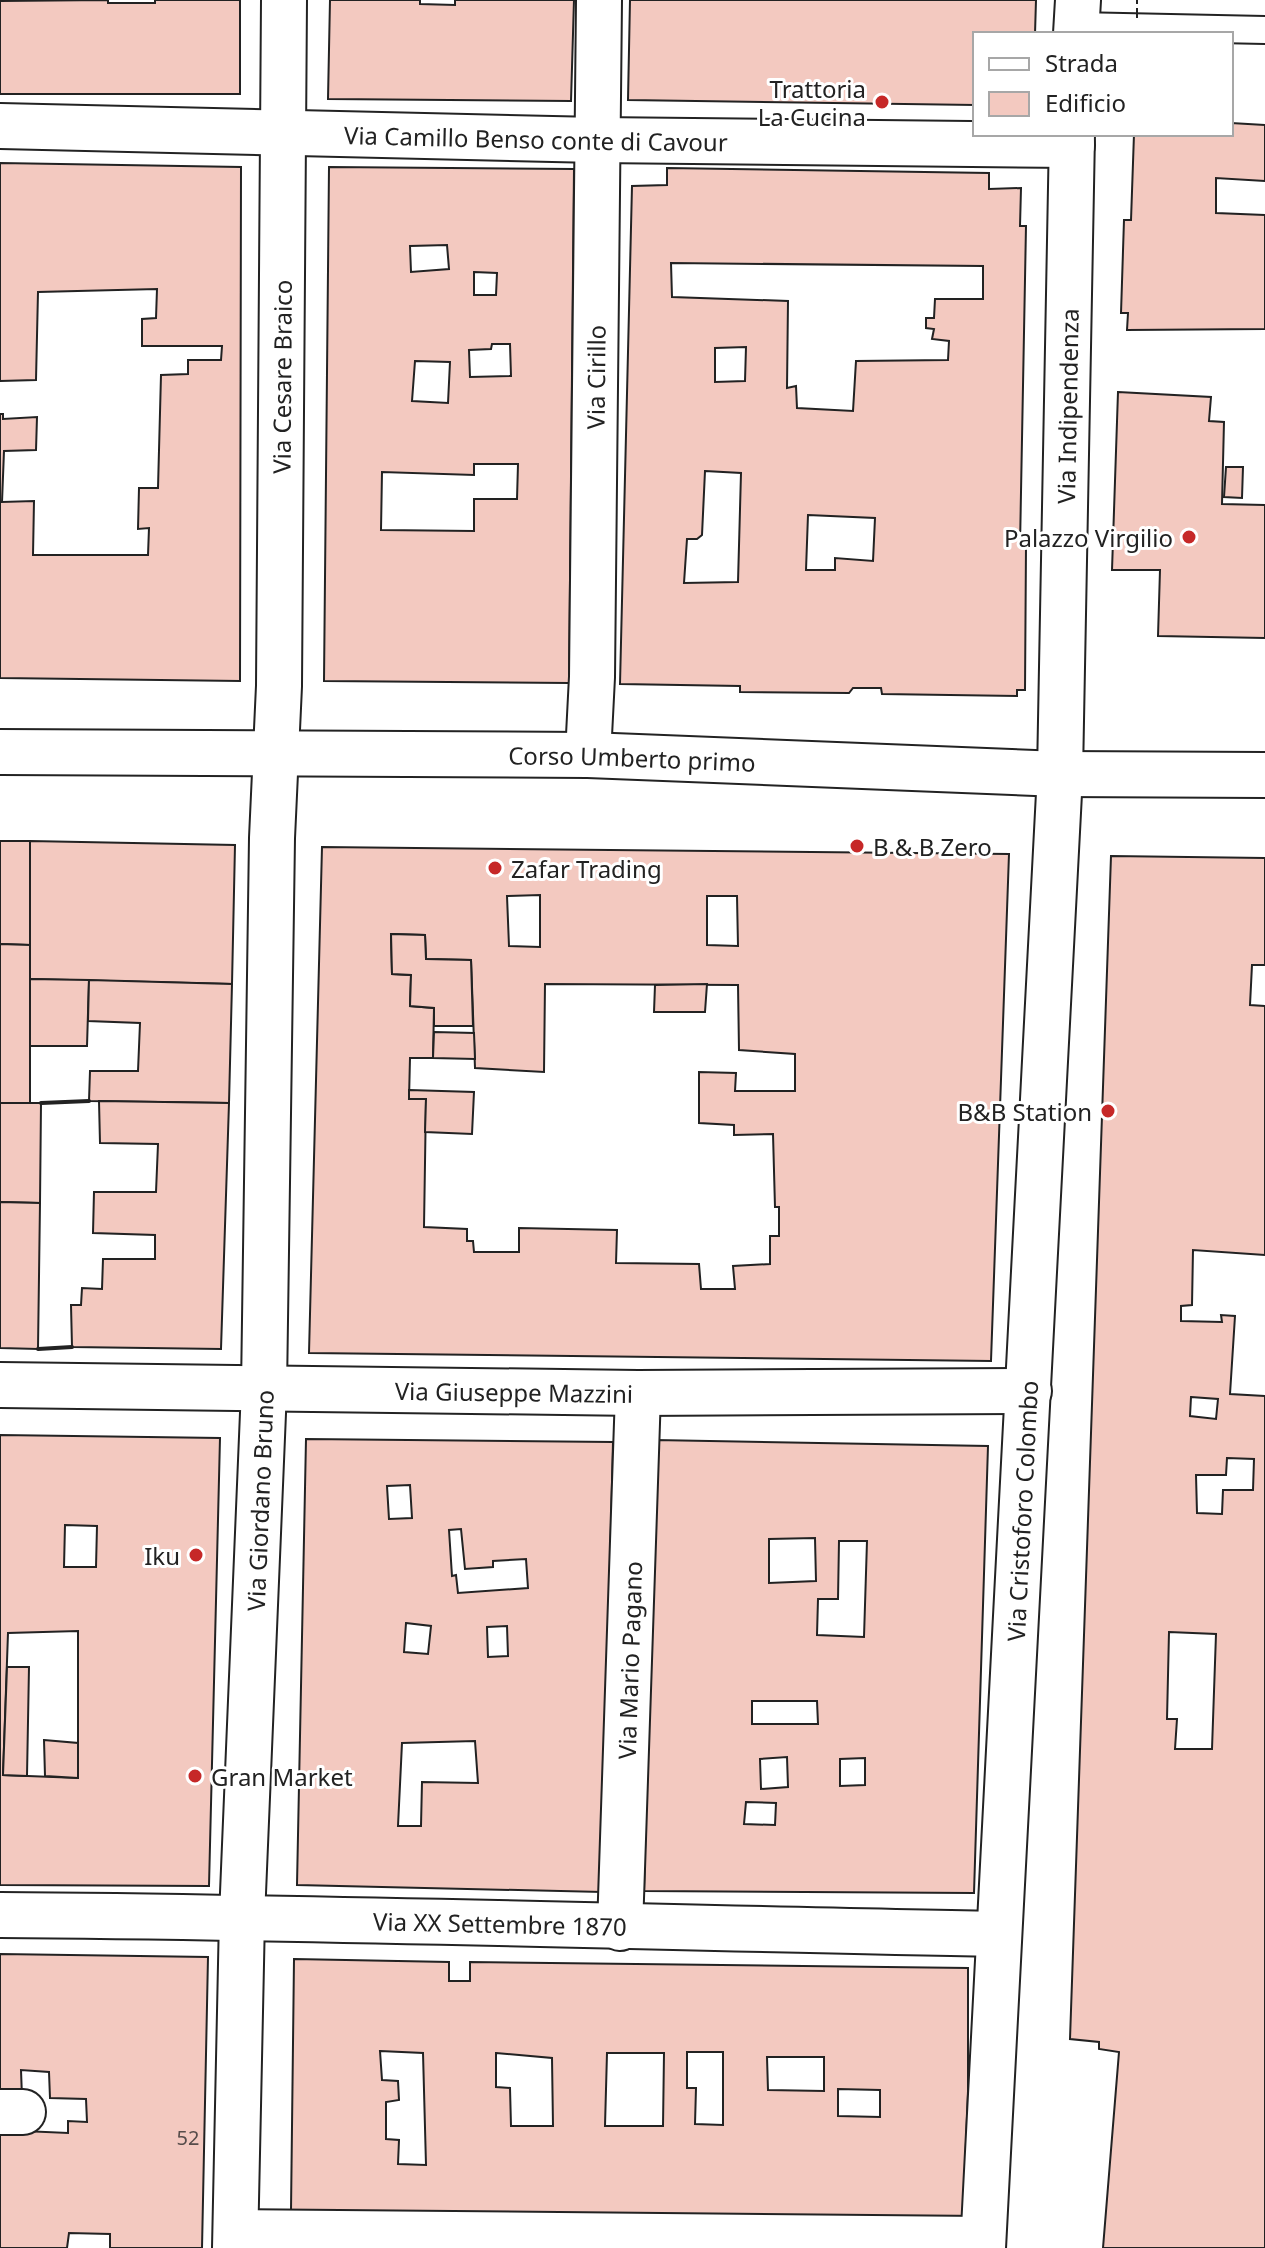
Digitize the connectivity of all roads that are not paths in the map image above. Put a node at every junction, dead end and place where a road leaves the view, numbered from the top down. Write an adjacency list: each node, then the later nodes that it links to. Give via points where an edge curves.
1 (284, 0): 6 (street, Via Cesare Braico)
2 (599, 0): 7 (street, Via Cirillo)
3 (1077, 20): 4 (lane)
4 (1265, 30)
5 (0, 126): 6 (street, Via Camillo Benso conte di Cavour)
6 (283, 134): 7 (street, Via Camillo Benso conte di Cavour); 10 (street, Via Cesare Braico)
7 (597, 140): 8 (street, Via Camillo Benso conte di Cavour); 11 (street, Via Cirillo)
8 (1072, 140): 12 (street, Via Indipendenza)
9 (0, 752): 10 (street, Corso Umberto primo)
10 (276, 753): 11 (street, Corso Umberto primo); 15 (street, Via Giordano Bruno)
11 (588, 755): 12 (street, Corso Umberto primo)
12 (1060, 774): 13 (street, Corso Umberto primo); 16 (street, Via Cristoforo Colombo)
13 (1265, 775)
14 (0, 1385): 15 (street, Via Giuseppe Mazzini)
15 (264, 1389): 17 (street, Via Giuseppe Mazzini); 19 (street, Via Giordano Bruno)
16 (1029, 1391): 17 (street, Via Giuseppe Mazzini); 21 (street, Via Cristoforo Colombo)
17 (638, 1393): 20 (street, Via Mario Pagano)
18 (0, 1915): 19 (street, Via XX Settembre 1870)
19 (242, 1917): 20 (street, Via XX Settembre 1870); 22 (street, Via Giordano Bruno)
20 (620, 1928): 21 (street, Via XX Settembre 1870)
21 (998, 1934): 23 (street, Via Cristoforo Colombo)
22 (236, 2240): 23 (street)
23 (983, 2244)

